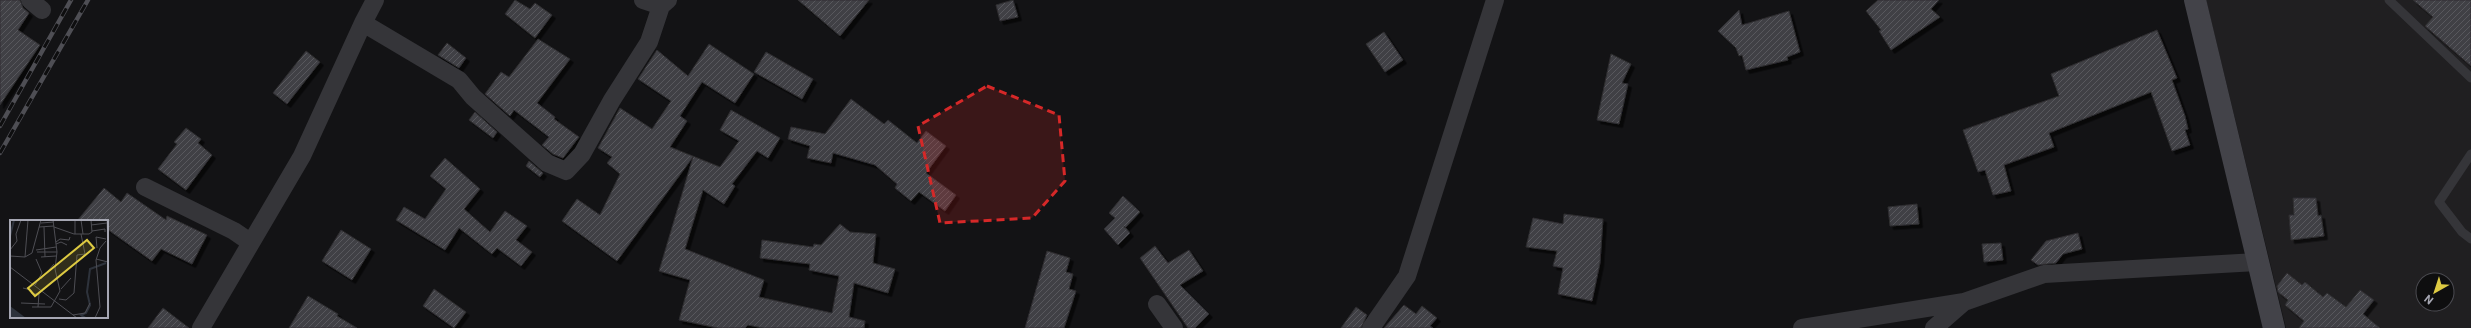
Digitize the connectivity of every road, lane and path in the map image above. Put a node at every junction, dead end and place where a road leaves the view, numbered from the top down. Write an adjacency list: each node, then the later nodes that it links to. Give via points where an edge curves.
1 (375, 0): 7 (street)
2 (643, 0): 6 (street)
3 (1496, 0): 18 (street, via 1407,276)
4 (2195, 0): 13 (main road)
5 (2390, 0): 8 (lane)
6 (665, 3): 7 (street, via 650,42 612,100 582,154 566,171 547,163 473,97 459,80)
7 (363, 23): 12 (street, via 302,156)
8 (2471, 78)
9 (2471, 154): 11 (lane, via 2439,202 2462,232)
10 (146, 187): 12 (street, via 234,231)
11 (2471, 239)
12 (250, 242): 16 (street)
13 (2257, 262): 14 (street, via 2044,274); 21 (main road)
14 (1964, 302): 19 (street); 20 (street)
15 (1157, 304): 17 (street)
16 (201, 328)
17 (1174, 328)
18 (1371, 328)
19 (1802, 328)
20 (1934, 328)
21 (2274, 328)

